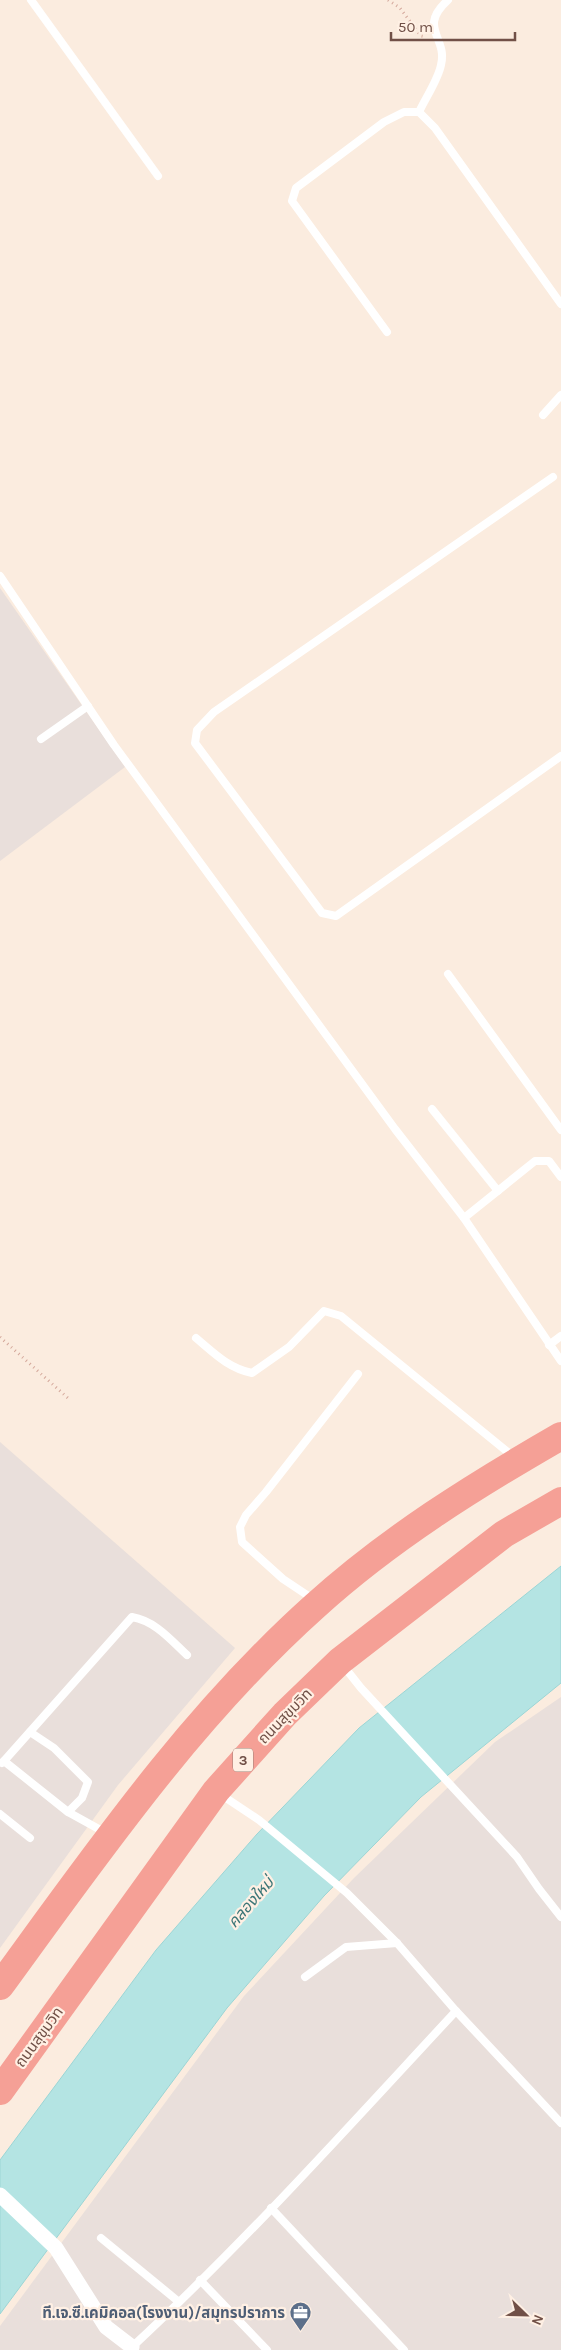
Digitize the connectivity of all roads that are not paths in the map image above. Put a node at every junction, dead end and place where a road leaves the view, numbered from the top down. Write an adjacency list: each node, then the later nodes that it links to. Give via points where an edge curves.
1 (31, 0): 4 (lane)
2 (448, 0): 3 (lane, via 437,10 433,22 442,53 441,65)
3 (419, 112): 5 (lane, via 435,128); 6 (lane, via 404,112 384,122 296,188 292,201)
4 (158, 176)
5 (561, 304)
6 (387, 332)
7 (561, 394): 8 (lane)
8 (543, 415)
9 (553, 477): 13 (lane, via 214,712 197,730 194,743 322,913 336,916)
10 (0, 576): 11 (lane)
11 (88, 706): 12 (lane); 19 (lane, via 395,1129)
12 (41, 739)
13 (561, 756)
14 (448, 974): 16 (lane)
15 (432, 1109): 18 (lane)
16 (561, 1130)
17 (561, 1177): 18 (lane, via 549,1161 535,1161)
18 (498, 1191): 19 (lane)
19 (464, 1218): 22 (lane)
20 (561, 1336): 22 (lane)
21 (196, 1338): 26 (lane, via 237,1370 252,1373 289,1347 324,1311 341,1316)
22 (549, 1346): 23 (lane)
23 (561, 1361)
24 (358, 1374): 28 (lane, via 246,1515 240,1527 242,1542 283,1579)
25 (561, 1436): 26 (highway)
26 (519, 1460): 28 (highway, via 399,1537)
27 (561, 1501): 30 (highway, ถนนสุขุมวิท / 3, via 504,1534)
28 (319, 1603): 36 (highway, via 236,1685 177,1751)
29 (187, 1655): 31 (lane, via 158,1628 132,1617)
30 (340, 1661): 33 (highway, ถนนสุขุมวิท / 3, via 285,1714); 38 (lane, via 361,1688 517,1857 538,1890)
31 (30, 1732): 32 (lane); 34 (lane, via 54,1748 88,1782 82,1798)
32 (2, 1763): 34 (lane)
33 (216, 1791): 39 (lane, via 259,1820 347,1892); 43 (highway, ถนนสุขุมวิท / 3)
34 (68, 1812): 36 (lane)
35 (0, 1814): 37 (lane)
36 (110, 1836): 41 (highway)
37 (30, 1838)
38 (561, 1917)
39 (397, 1943): 40 (lane, via 346,1947); 42 (lane)
40 (305, 1977)
41 (0, 1986)
42 (456, 2011): 44 (lane); 46 (lane)
43 (0, 2091)
44 (561, 2123)
45 (0, 2195): 50 (street, via 56,2248 106,2326)
46 (271, 2208): 48 (lane); 52 (lane)
47 (101, 2238): 49 (lane)
48 (200, 2280): 49 (lane); 51 (lane)
49 (179, 2302): 50 (lane)
50 (131, 2348)
51 (267, 2350)
52 (404, 2350)

